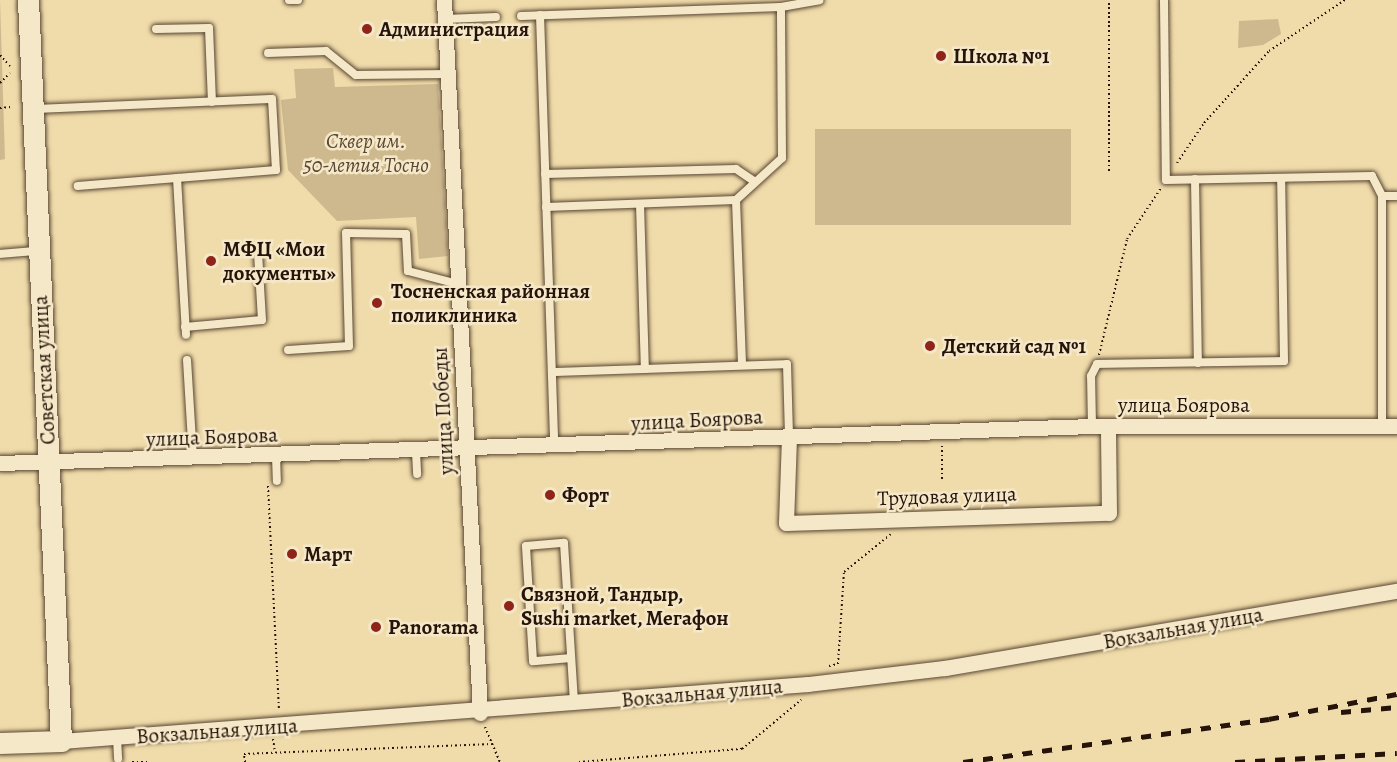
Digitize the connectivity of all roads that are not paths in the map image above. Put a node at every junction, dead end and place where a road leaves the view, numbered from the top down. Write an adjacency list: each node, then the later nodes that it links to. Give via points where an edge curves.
1 (28, 0): 16 (street, Советская улица)
2 (289, 0): 3 (lane)
3 (298, 0)
4 (444, 0): 11 (street, улица Победы)
5 (819, 0): 7 (lane)
6 (1164, 0): 20 (lane, via 1166,180)
7 (781, 7): 8 (lane); 21 (lane, via 782,158)
8 (540, 15): 9 (lane); 17 (lane)
9 (520, 16)
10 (495, 17): 11 (lane)
11 (445, 19): 14 (street, улица Победы)
12 (156, 29): 15 (lane, via 209,28)
13 (268, 53): 14 (lane, via 326,51 356,75)
14 (449, 74): 31 (street, улица Победы)
15 (212, 102): 16 (lane); 18 (lane, via 272,99 276,170)
16 (33, 109): 28 (street, Советская улица)
17 (545, 174): 21 (lane, via 736,169); 27 (lane)
18 (177, 178): 22 (lane); 29 (lane, via 186,331 262,320)
19 (1281, 178): 20 (lane); 23 (lane, via 1372,176); 34 (lane, via 1284,361)
20 (1195, 179): 34 (lane)
21 (756, 182): 25 (lane)
22 (78, 186)
23 (1382, 196): 24 (lane); 40 (lane)
24 (1397, 196)
25 (736, 200): 26 (lane); 35 (lane)
26 (640, 204): 27 (lane); 36 (lane)
27 (546, 207): 37 (lane)
28 (39, 251): 30 (lane); 47 (street, Советская улица)
29 (258, 252)
30 (0, 254)
31 (458, 284): 32 (lane, via 408,271 406,234 346,233 349,346); 43 (street, улица Победы)
32 (288, 350)
33 (187, 360): 46 (lane)
34 (1198, 363): 38 (lane, via 1097,364 1091,376)
35 (742, 365): 36 (lane); 41 (lane, via 787,364)
36 (645, 369): 37 (lane)
37 (552, 372): 42 (lane)
38 (1092, 426): 39 (street, улица Боярова); 41 (street, улица Боярова)
39 (1108, 426): 40 (street, улица Боярова); 41 (street, Трудовая улица, via 1108,513 786,523)
40 (1389, 426)
41 (789, 437): 42 (street, улица Боярова)
42 (555, 448): 43 (street, улица Боярова)
43 (466, 451): 44 (street, улица Боярова); 54 (street, улица Победы)
44 (416, 452): 45 (street, улица Боярова); 49 (lane)
45 (271, 456): 46 (street, улица Боярова); 50 (lane)
46 (193, 458): 47 (street, улица Боярова)
47 (48, 462): 48 (street, улица Боярова); 56 (street, Советская улица)
48 (0, 463)
49 (417, 474)
50 (277, 481)
51 (1397, 591): 53 (street, Вокзальная улица, via 945,668)
52 (571, 658): 52 (lane, via 564,543 526,546 533,660); 53 (lane)
53 (574, 705): 54 (street, Вокзальная улица)
54 (480, 713): 55 (street, Вокзальная улица)
55 (117, 738): 56 (street, Вокзальная улица); 58 (lane)
56 (61, 741): 57 (street, Вокзальная улица)
57 (0, 743)
58 (118, 759)

